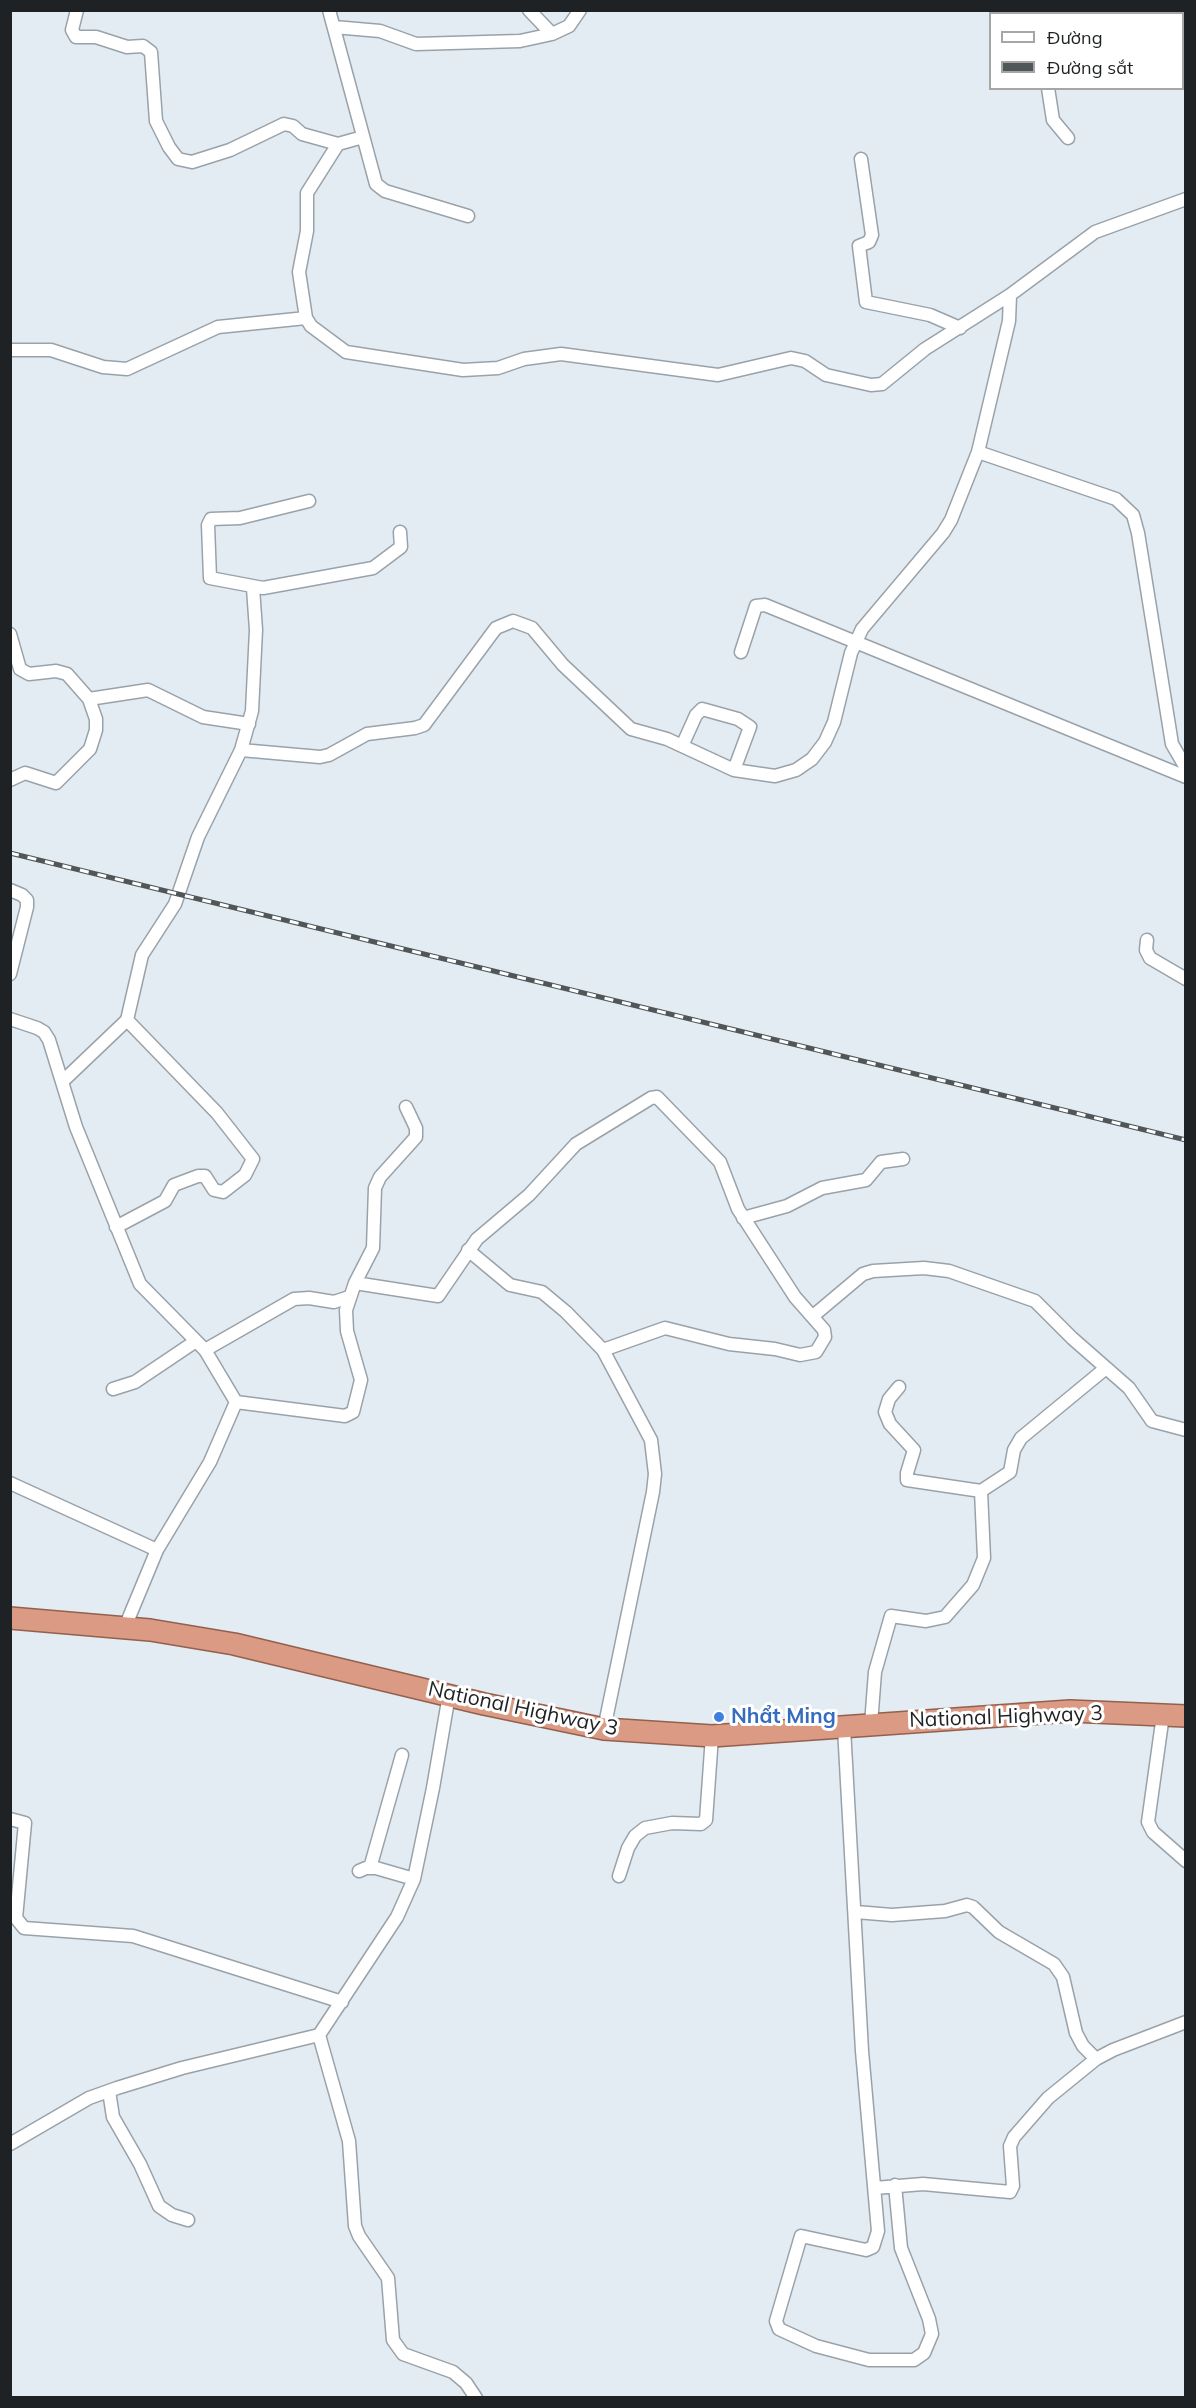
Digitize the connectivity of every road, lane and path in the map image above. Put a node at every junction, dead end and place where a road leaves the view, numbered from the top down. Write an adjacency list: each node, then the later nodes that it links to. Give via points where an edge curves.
1 (77, 10): 10 (street, via 72,30 76,37 96,37 127,47 148,48 156,121 178,159 192,162 230,150 284,124 302,134)
2 (329, 10): 5 (street)
3 (529, 10): 6 (street)
4 (580, 10): 6 (street, via 569,26)
5 (334, 27): 6 (street, via 380,31 416,44 520,41); 8 (street)
6 (552, 34)
7 (1048, 90): 9 (street, via 1053,120)
8 (363, 137): 10 (street); 13 (street, via 379,188)
9 (1068, 138)
10 (338, 144): 15 (street, via 307,193 307,231 299,272)
11 (861, 159): 16 (street, via 872,235 869,242 859,246 866,302 930,315)
12 (1185, 199): 14 (street, via 1095,232)
13 (468, 216)
14 (1010, 295): 16 (street); 18 (street, via 1009,321)
15 (306, 318): 16 (street, via 346,352 451,369 498,368 524,358 561,354 718,375 791,358 806,361 826,375 871,385 890,379 925,349); 17 (street, via 218,327 127,369 103,367 51,350)
16 (960, 328)
17 (10, 350)
18 (978, 452): 23 (street, via 943,533); 29 (street, via 1116,499 1133,515 1172,744)
19 (309, 501): 21 (street, via 249,516 208,521 210,578)
20 (400, 532): 21 (street, via 401,547 374,568)
21 (253, 588): 26 (street, via 256,630)
22 (10, 634): 25 (street, via 24,673 62,671)
23 (855, 641): 24 (street, via 760,604); 30 (street, via 834,722 812,759 796,770 775,776); 31 (street)
24 (741, 652)
25 (89, 699): 26 (street, via 148,690 202,717); 32 (street, via 96,719 90,749 56,783 25,772)
26 (249, 724): 28 (street)
27 (682, 746): 28 (street, via 631,729 563,665 532,628 513,621 496,628 424,725 367,734 320,757); 30 (street); 30 (street, via 702,709 738,719 750,727)
28 (241, 750): 38 (street, via 198,837 175,904 142,955)
29 (1185, 768)
30 (734, 770)
31 (1185, 777)
32 (10, 780)
33 (10, 890): 35 (street, via 27,900 27,907)
34 (1147, 940): 36 (street, via 1150,958)
35 (10, 974)
36 (1185, 979)
37 (10, 1019): 39 (street, via 44,1032)
38 (127, 1020): 39 (street); 43 (street, via 218,1113 253,1159 245,1175 223,1192 214,1190 205,1176 198,1176 174,1185 165,1201)
39 (63, 1081): 43 (street, via 76,1127)
40 (406, 1107): 45 (street, via 416,1137 375,1188 373,1248)
41 (903, 1159): 42 (street, via 881,1162 866,1180 822,1188 787,1206)
42 (743, 1218): 44 (street, via 720,1162 662,1100 651,1098 576,1144); 47 (street, via 795,1297)
43 (116, 1227): 48 (street, via 140,1284)
44 (468, 1250): 45 (street, via 438,1296); 49 (street, via 510,1285 542,1292)
45 (355, 1283): 46 (street)
46 (349, 1297): 48 (street, via 334,1302 294,1299); 53 (street, via 347,1331 361,1380 350,1415)
47 (813, 1316): 49 (street, via 825,1336 822,1345 809,1355 729,1344 665,1328); 50 (street, via 863,1274 936,1269 1028,1297)
48 (200, 1345): 52 (street, via 135,1382); 53 (street)
49 (603, 1350): 65 (street, via 645,1425 655,1456 655,1474)
50 (1107, 1368): 54 (street, via 1135,1394 1152,1421); 56 (street, via 1021,1438 1014,1450 1010,1473)
51 (899, 1387): 56 (street, via 885,1412 890,1424 914,1450 907,1480)
52 (113, 1389)
53 (236, 1402): 57 (street, via 210,1462)
54 (1185, 1430)
55 (10, 1483): 57 (street)
56 (981, 1491): 63 (street, via 984,1558 980,1572 945,1617 926,1621 891,1616 874,1672)
57 (157, 1550): 59 (street)
58 (10, 1618): 59 (highway, National Highway 3)
59 (125, 1627): 60 (highway, National Highway 3, via 234,1644)
60 (448, 1695): 65 (highway, National Highway 3); 71 (street)
61 (1163, 1714): 62 (highway, National Highway 3); 63 (highway, National Highway 3, via 1070,1711); 69 (street, via 1148,1822)
62 (1185, 1716)
63 (871, 1724): 64 (highway, National Highway 3)
64 (844, 1728): 66 (highway, National Highway 3); 72 (street)
65 (604, 1729): 66 (highway, National Highway 3)
66 (712, 1736): 70 (street, via 706,1820 701,1824 672,1823 645,1828 628,1848)
67 (402, 1755): 71 (street, via 365,1869)
68 (10, 1819): 73 (street, via 25,1823 16,1918 24,1929 133,1936)
69 (1185, 1862)
70 (619, 1876)
71 (414, 1879): 73 (street, via 397,1917)
72 (856, 1912): 76 (street, via 892,1915 973,1907 999,1932 1054,1964 1063,1977 1076,2033); 80 (street, via 862,2050)
73 (342, 2002): 75 (street)
74 (1185, 2022): 76 (street)
75 (319, 2035): 77 (street, via 182,2068); 82 (street, via 349,2141 355,2226 388,2278 393,2340 403,2354 453,2372)
76 (1096, 2059): 79 (street, via 1048,2098 1014,2137 1009,2156 1013,2187 1010,2192 923,2184)
77 (109, 2091): 78 (street, via 80,2103); 81 (street, via 112,2117 159,2206 172,2216)
78 (10, 2144)
79 (895, 2186): 80 (street); 80 (street, via 901,2248 932,2334 924,2354 914,2360 859,2358 808,2342 782,2331 776,2324 801,2236 857,2250 873,2247 878,2231)
80 (875, 2188)
81 (188, 2220)
82 (476, 2397)

